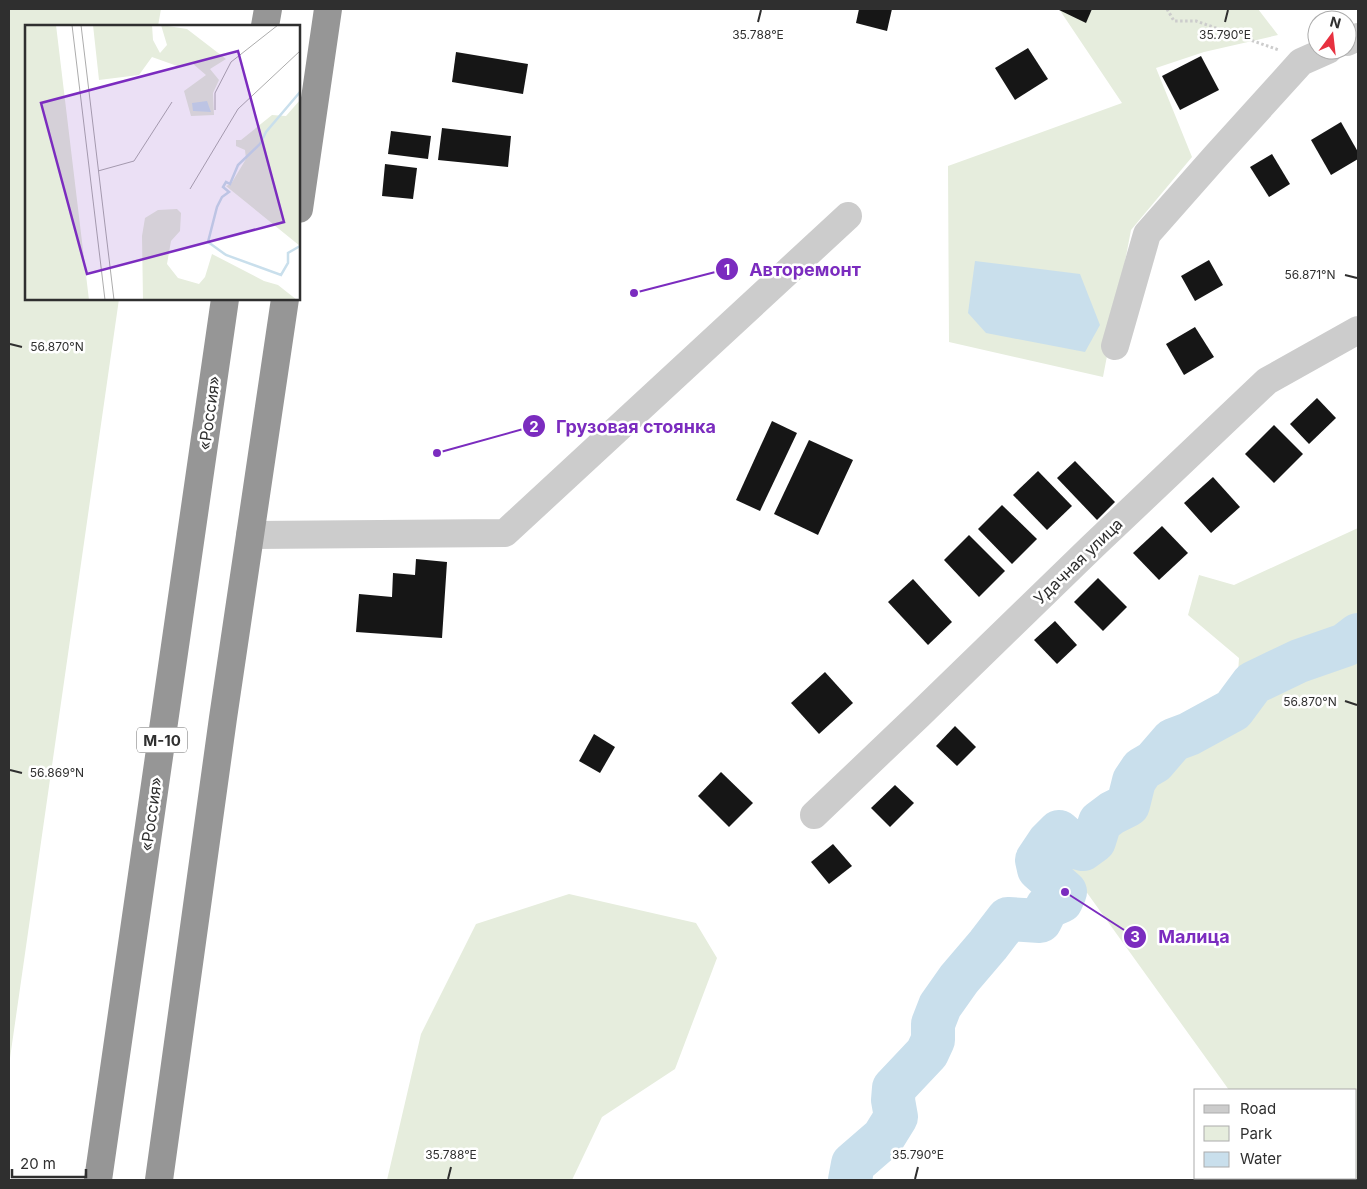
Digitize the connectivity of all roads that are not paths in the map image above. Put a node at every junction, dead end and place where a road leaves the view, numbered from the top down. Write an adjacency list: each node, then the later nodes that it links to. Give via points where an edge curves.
1 (268, 9): 3 (highway)
2 (328, 9): 5 (highway)
3 (265, 25)
4 (1307, 59): 10 (street, via 1214,156 1147,234)
5 (300, 202)
6 (848, 216): 11 (street, via 505,533)
7 (226, 300): 13 (highway, «Россия» / М-10)
8 (285, 300): 11 (highway)
9 (1358, 330): 12 (street, Удачная улица, via 1267,381)
10 (1115, 346)
11 (250, 535): 14 (highway)
12 (814, 815)
13 (98, 1180)
14 (159, 1180)

